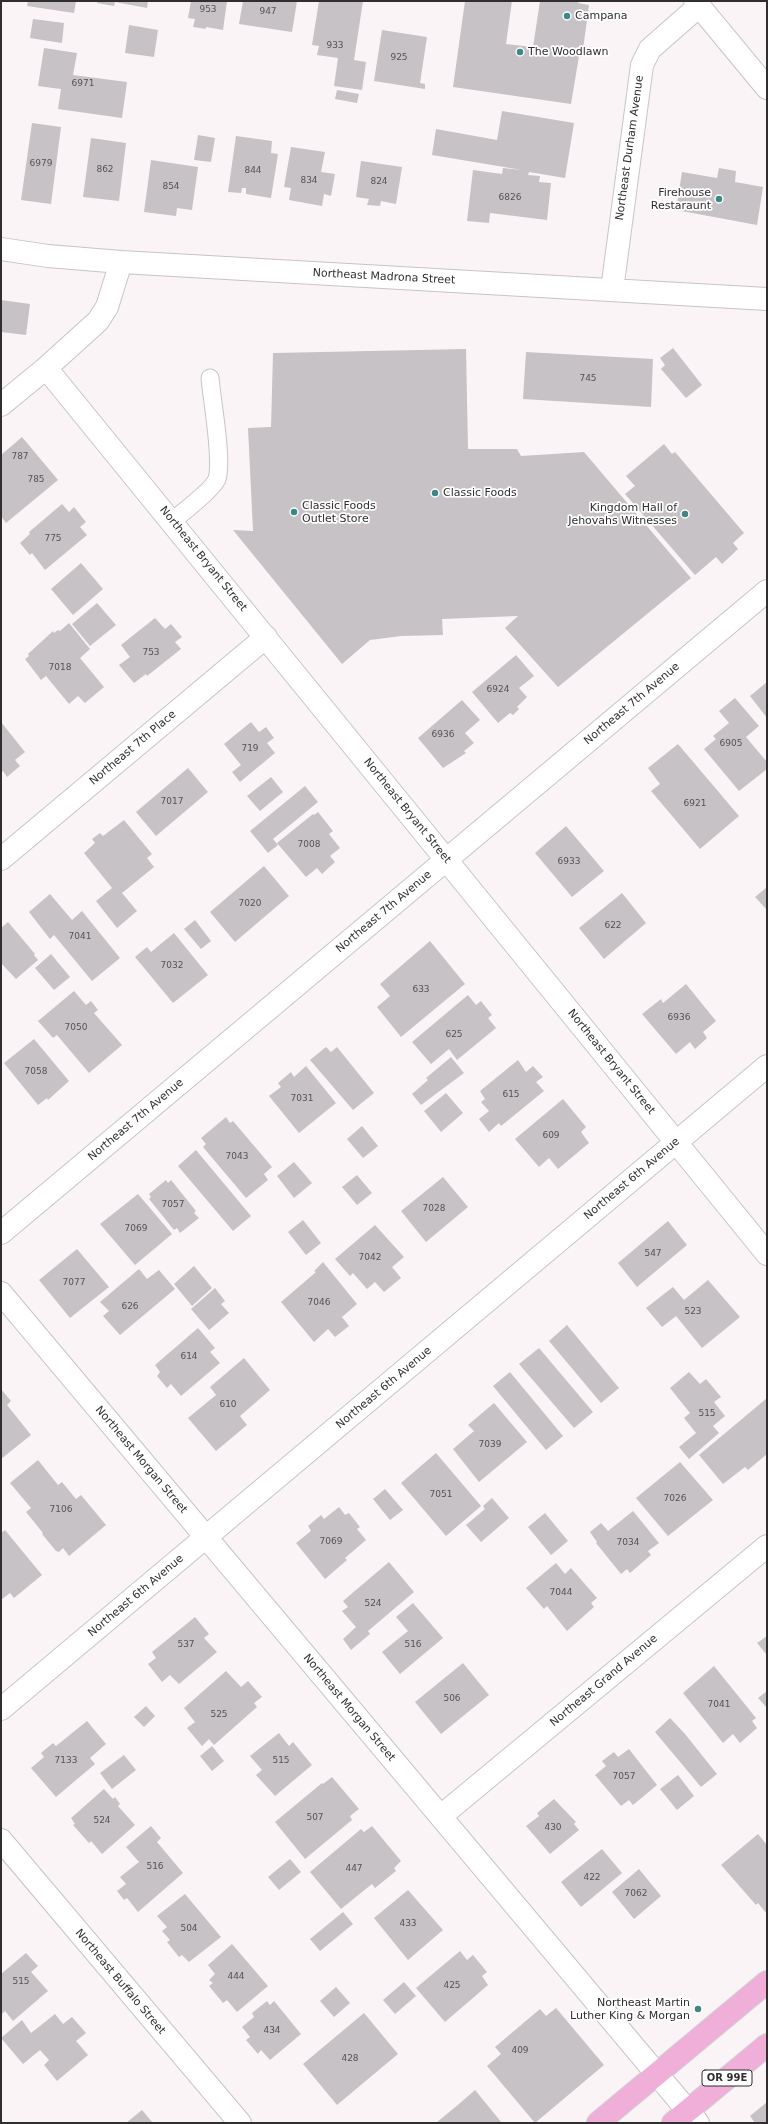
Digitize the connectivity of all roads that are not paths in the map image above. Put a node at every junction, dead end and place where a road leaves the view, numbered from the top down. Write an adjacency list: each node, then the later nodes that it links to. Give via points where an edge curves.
1 (697, 4): 2 (street); 5 (street, Northeast Durham Avenue, via 650,49 642,65)
2 (767, 88)
3 (1, 249): 4 (street, Northeast Madrona Street)
4 (121, 262): 5 (street, Northeast Madrona Street); 7 (street, via 107,307 98,321)
5 (612, 290): 6 (street, Northeast Madrona Street)
6 (767, 299)
7 (46, 368): 9 (street); 10 (street, Northeast Bryant Street)
8 (210, 378): 10 (lane, via 219,459 216,480)
9 (1, 405)
10 (172, 521): 12 (street, Northeast Bryant Street)
11 (767, 591): 14 (street, Northeast 7th Avenue)
12 (266, 638): 13 (street, Northeast 7th Place); 14 (street, Northeast Bryant Street)
13 (1, 860)
14 (446, 860): 16 (street, Northeast Bryant Street); 17 (street, Northeast 7th Avenue)
15 (767, 1066): 16 (street, Northeast 6th Avenue)
16 (676, 1142): 18 (street, Northeast Bryant Street); 20 (street, Northeast 6th Avenue)
17 (1, 1233)
18 (767, 1254)
19 (1, 1293): 20 (street, Northeast Morgan Street)
20 (205, 1538): 22 (street, Northeast 6th Avenue); 23 (street, Northeast Morgan Street)
21 (767, 1546): 23 (street, Northeast Grand Avenue)
22 (1, 1710)
23 (441, 1816): 27 (street, Northeast Morgan Street)
24 (1, 1840): 29 (street, Northeast Buffalo Street)
25 (767, 1982): 27 (main road)
26 (767, 2045): 28 (main road, OR 99E)
27 (657, 2074): 28 (street, Northeast Morgan Street); 30 (main road)
28 (686, 2119)
29 (240, 2123)
30 (598, 2123)

